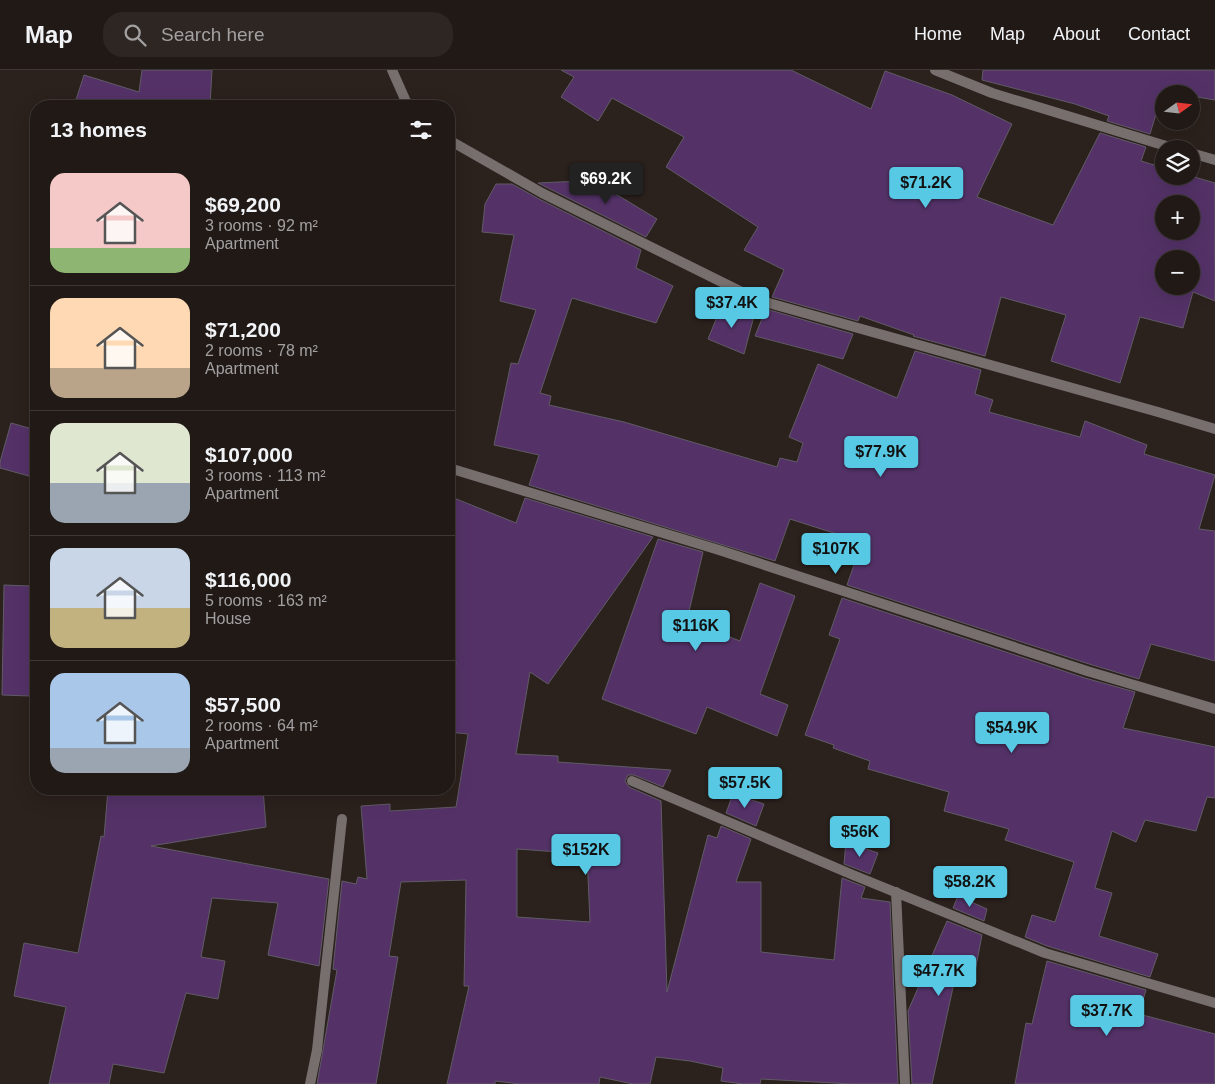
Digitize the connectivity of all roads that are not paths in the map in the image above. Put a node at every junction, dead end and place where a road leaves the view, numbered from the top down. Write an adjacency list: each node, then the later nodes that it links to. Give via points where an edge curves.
1 (392, 70): 3 (street)
2 (935, 70): 5 (street, via 992,93)
3 (405, 100)
4 (455, 143): 8 (street, via 542,193 758,300)
5 (1155, 143)
6 (1200, 156): 7 (street)
7 (1215, 160)
8 (1215, 429)
9 (455, 470): 10 (street, via 719,550 1088,671)
10 (1215, 709)
11 (632, 781): 13 (street)
12 (342, 820): 15 (street, via 317,1050)
13 (896, 892): 14 (street, via 1045,953); 16 (street)
14 (1215, 1002)
15 (310, 1084)
16 (905, 1084)

